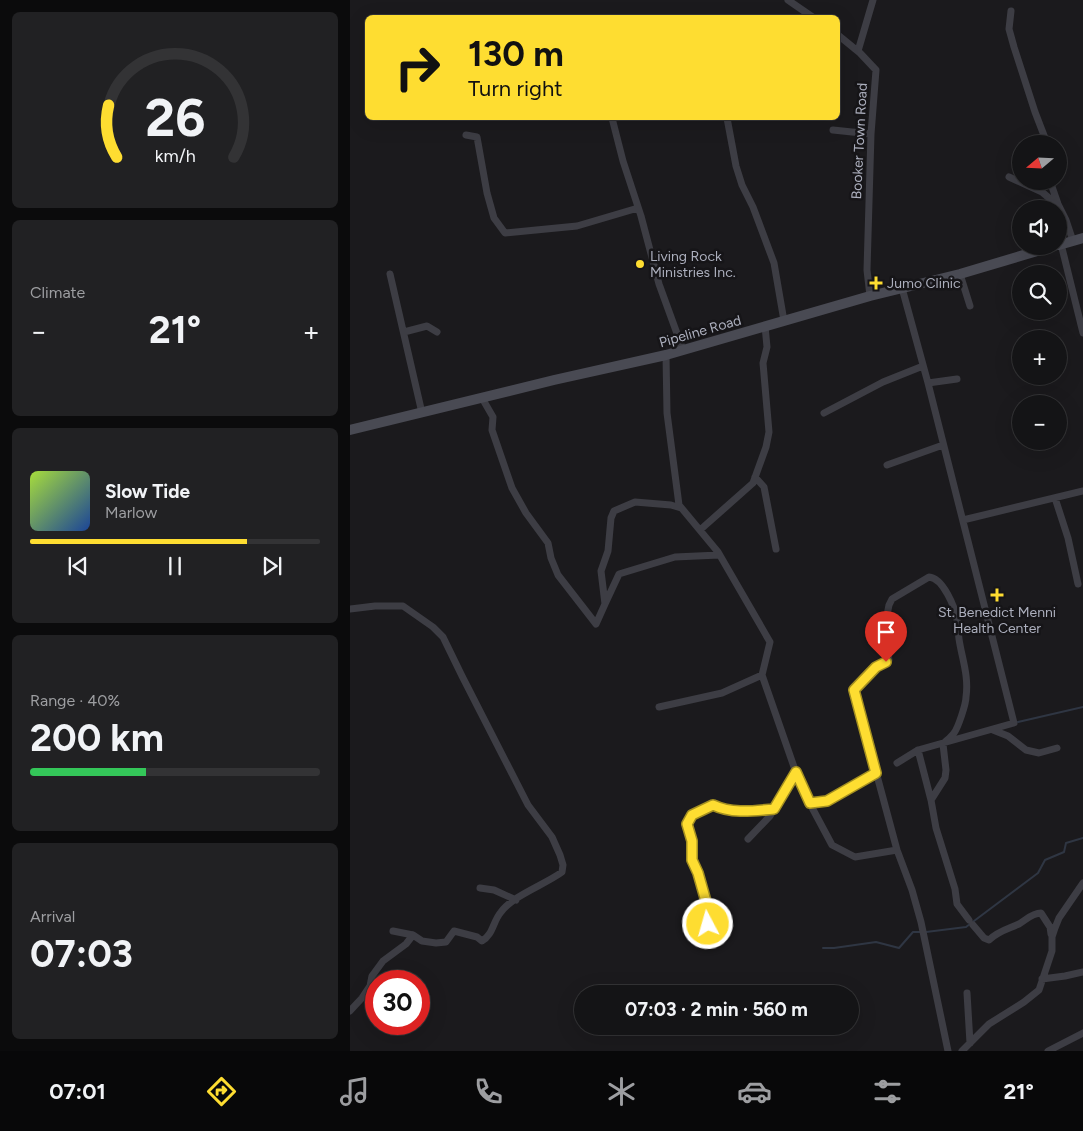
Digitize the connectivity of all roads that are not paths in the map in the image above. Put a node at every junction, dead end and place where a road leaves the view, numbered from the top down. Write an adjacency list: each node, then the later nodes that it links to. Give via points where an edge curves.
1 (788, 0): 4 (street)
2 (873, 0): 6 (street)
3 (1011, 11): 12 (street, via 1014,47)
4 (810, 15)
5 (840, 38): 6 (street, Booker Town Road)
6 (858, 51): 10 (street, Booker Town Road, via 876,70)
7 (613, 120): 15 (street)
8 (727, 120): 25 (street, via 742,185 774,263)
9 (833, 130): 10 (street)
10 (871, 134): 23 (street, Booker Town Road, via 867,264)
11 (466, 135): 15 (street, via 477,137 494,218 505,234 577,226)
12 (1044, 135)
13 (1009, 177): 14 (street)
14 (1053, 200)
15 (638, 208): 30 (street, via 659,284)
16 (1067, 222): 17 (street)
17 (1078, 240)
18 (1024, 255): 21 (street, Pipeline Road)
19 (1061, 255): 29 (street)
20 (390, 274): 27 (street)
21 (960, 274): 22 (street, Pipeline Road); 24 (street)
22 (902, 288): 23 (street, Pipeline Road); 32 (street)
23 (870, 296): 25 (street, Pipeline Road)
24 (970, 306)
25 (784, 320): 26 (street, Pipeline Road)
26 (765, 326): 30 (street, Pipeline Road); 41 (street, via 767,347 763,363 769,432)
27 (404, 332): 28 (street, via 427,326); 36 (street)
28 (437, 332)
29 (1083, 333)
30 (683, 350): 31 (street, Pipeline Road)
31 (666, 355): 35 (street, Pipeline Road); 43 (street, via 667,413)
32 (923, 366): 34 (street); 37 (street, via 883,382)
33 (957, 379): 34 (street)
34 (928, 383): 39 (street)
35 (482, 398): 36 (street, Pipeline Road); 52 (street, via 493,417 492,430 506,476 526,514 548,543 558,575 596,624)
36 (422, 413): 38 (street, Pipeline Road)
37 (824, 413)
38 (350, 430)
39 (943, 445): 40 (street); 47 (street)
40 (887, 465)
41 (755, 478): 48 (street); 49 (street, via 764,486)
42 (1083, 491): 44 (street)
43 (679, 497): 45 (street); 46 (street)
44 (1055, 498): 47 (street); 51 (street)
45 (671, 505): 46 (street); 52 (street, via 635,502 614,511 608,551 601,571)
46 (681, 508): 48 (street)
47 (963, 520): 56 (street, via 1014,723)
48 (700, 530): 50 (street)
49 (776, 549)
50 (720, 555): 52 (street, via 675,557 619,574); 54 (street, via 770,642)
51 (1078, 584)
52 (605, 604)
53 (350, 609): 70 (street, via 403,606 443,637 528,805 552,837 560,855 562,872)
54 (762, 675): 55 (street, via 722,692); 61 (street)
55 (659, 707)
56 (992, 730): 57 (street); 58 (street, via 1008,736 1026,750 1039,753)
57 (943, 744): 59 (street); 62 (street, via 956,731 968,682 957,619 944,587 939,580 929,577 892,599 884,630 889,660 876,667 854,690); 63 (street, via 945,778)
58 (1057, 748)
59 (918, 750): 60 (street); 63 (street)
60 (897, 763)
61 (796, 772): 64 (street); 65 (street)
62 (876, 773): 64 (street, via 827,801); 67 (street)
63 (931, 800): 74 (street, via 957,904 984,938 989,940 1031,916 1041,914 1050,927)
64 (810, 803): 67 (street, via 832,845 855,857)
65 (774, 809): 66 (street); 73 (street, via 725,810 713,805 692,815 687,824 692,841 692,860 709,912)
66 (748, 839)
67 (897, 850): 81 (street, via 921,922)
68 (1083, 883): 74 (street, via 1059,918)
69 (480, 888): 70 (street, via 494,890)
70 (516, 900): 72 (street, via 501,911 488,938 482,941 476,936 454,931 446,942 436,943 422,941)
71 (394, 931): 72 (street)
72 (413, 935): 78 (street, via 383,961 372,976 370,986)
73 (707, 936)
74 (1052, 937): 76 (street, via 1052,951)
75 (1083, 972): 76 (street)
76 (1042, 979): 80 (street, via 1039,990 989,1024)
77 (967, 993): 80 (street)
78 (350, 1011)
79 (1083, 1033): 83 (street)
80 (970, 1043): 82 (street)
81 (948, 1051)
82 (962, 1051)
83 (1048, 1051)

